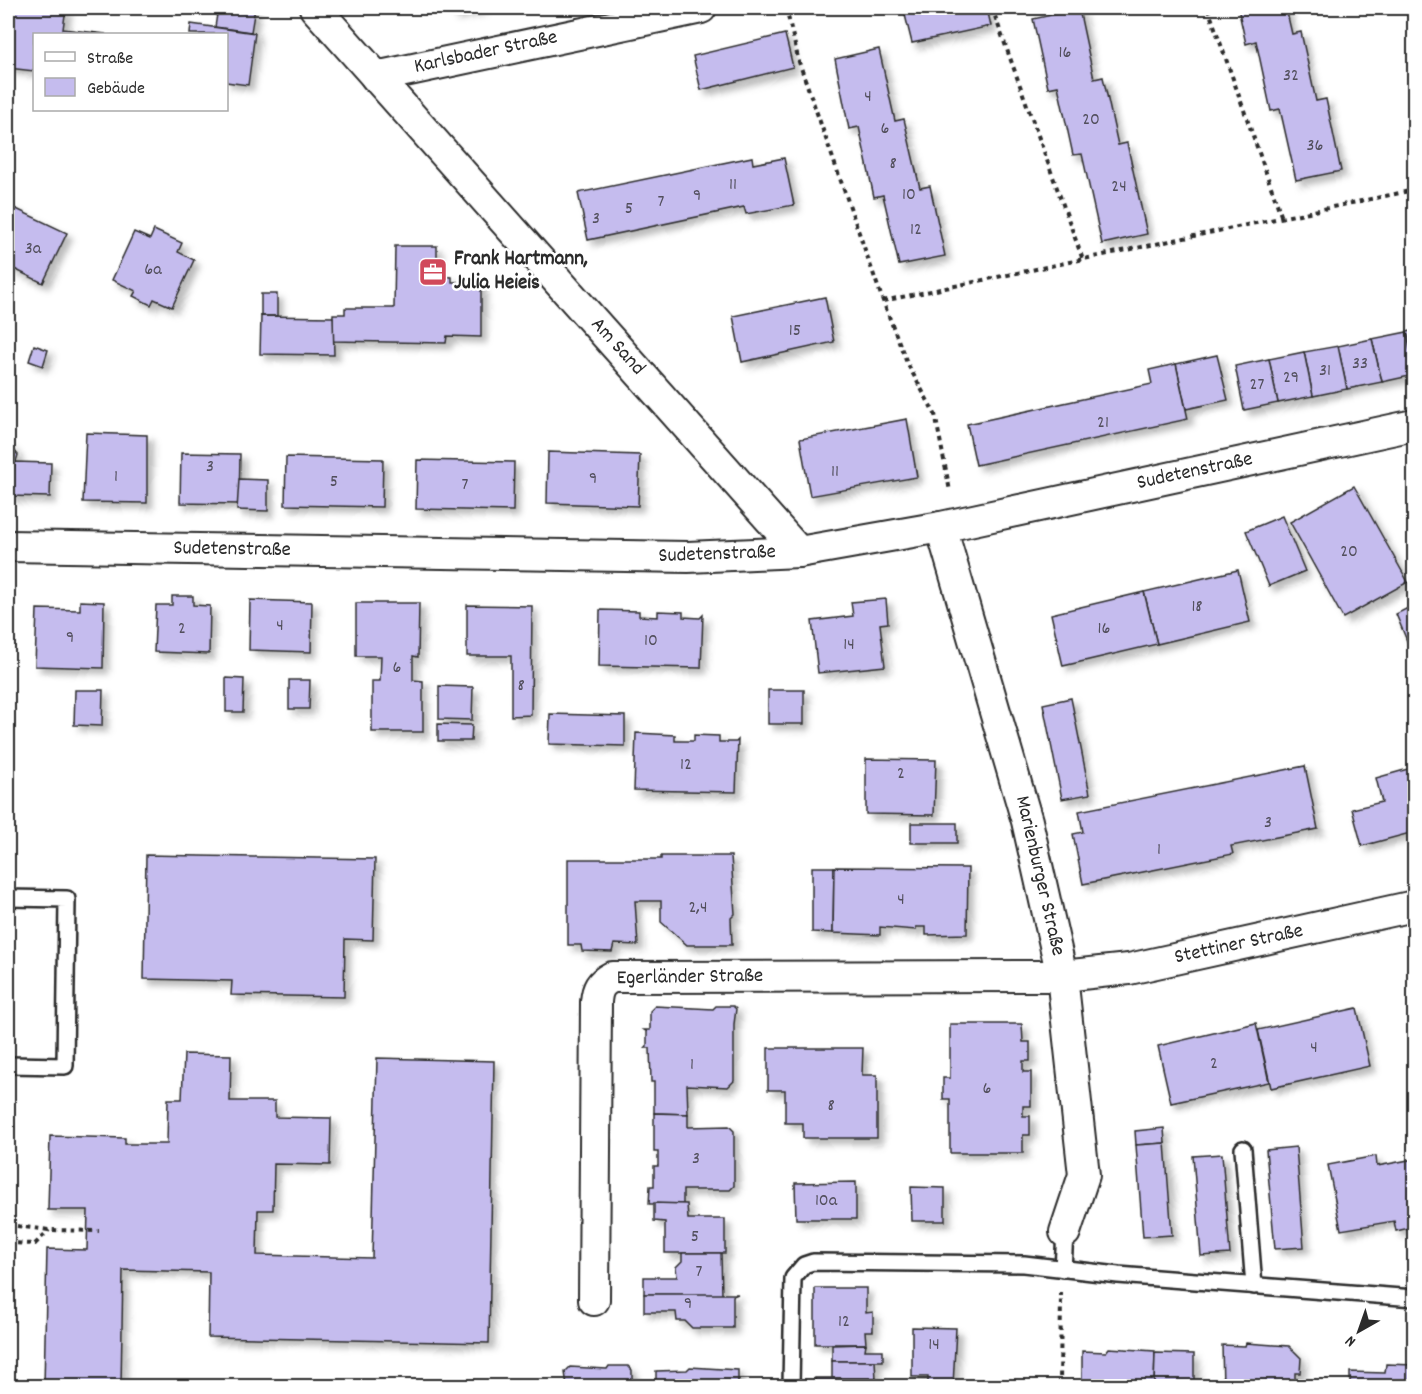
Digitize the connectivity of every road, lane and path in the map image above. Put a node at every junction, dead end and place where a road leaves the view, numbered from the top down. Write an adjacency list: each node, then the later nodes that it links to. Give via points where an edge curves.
1 (315, 8): 6 (street, Am Sand)
2 (701, 8): 6 (street, Karlsbader Straße)
3 (786, 8): 10 (path, via 798,62)
4 (992, 8): 9 (path)
5 (1208, 8): 8 (path)
6 (376, 77): 14 (street, Am Sand)
7 (1414, 190): 8 (path)
8 (1282, 218): 9 (path)
9 (1083, 260): 10 (path)
10 (883, 301): 12 (path, via 935,414)
11 (1414, 425): 12 (street, Sudetenstraße)
12 (948, 526): 14 (street, Sudetenstraße); 17 (street, Marienburger Straße, via 1024,810)
13 (8, 546): 14 (street, Sudetenstraße, via 688,557)
14 (800, 552)
15 (8, 898): 18 (lane, via 67,899 65,1066)
16 (1414, 906): 17 (street, Stettiner Straße, via 1129,969)
17 (1062, 976): 23 (street, Marienburger Straße, via 1084,1175); 28 (street, Egerländer Straße, via 622,977 603,982 596,1002)
18 (8, 1065)
19 (1243, 1149): 26 (lane)
20 (8, 1225): 21 (path)
21 (49, 1230): 22 (path); 24 (path, via 35,1244)
22 (99, 1231)
23 (1065, 1232): 25 (lane)
24 (8, 1243)
25 (1063, 1269): 26 (lane); 29 (lane, via 1024,1264 804,1265 797,1271 792,1287); 30 (path)
26 (1254, 1286): 27 (lane)
27 (1414, 1298)
28 (594, 1300)
29 (791, 1386)
30 (1060, 1386)

